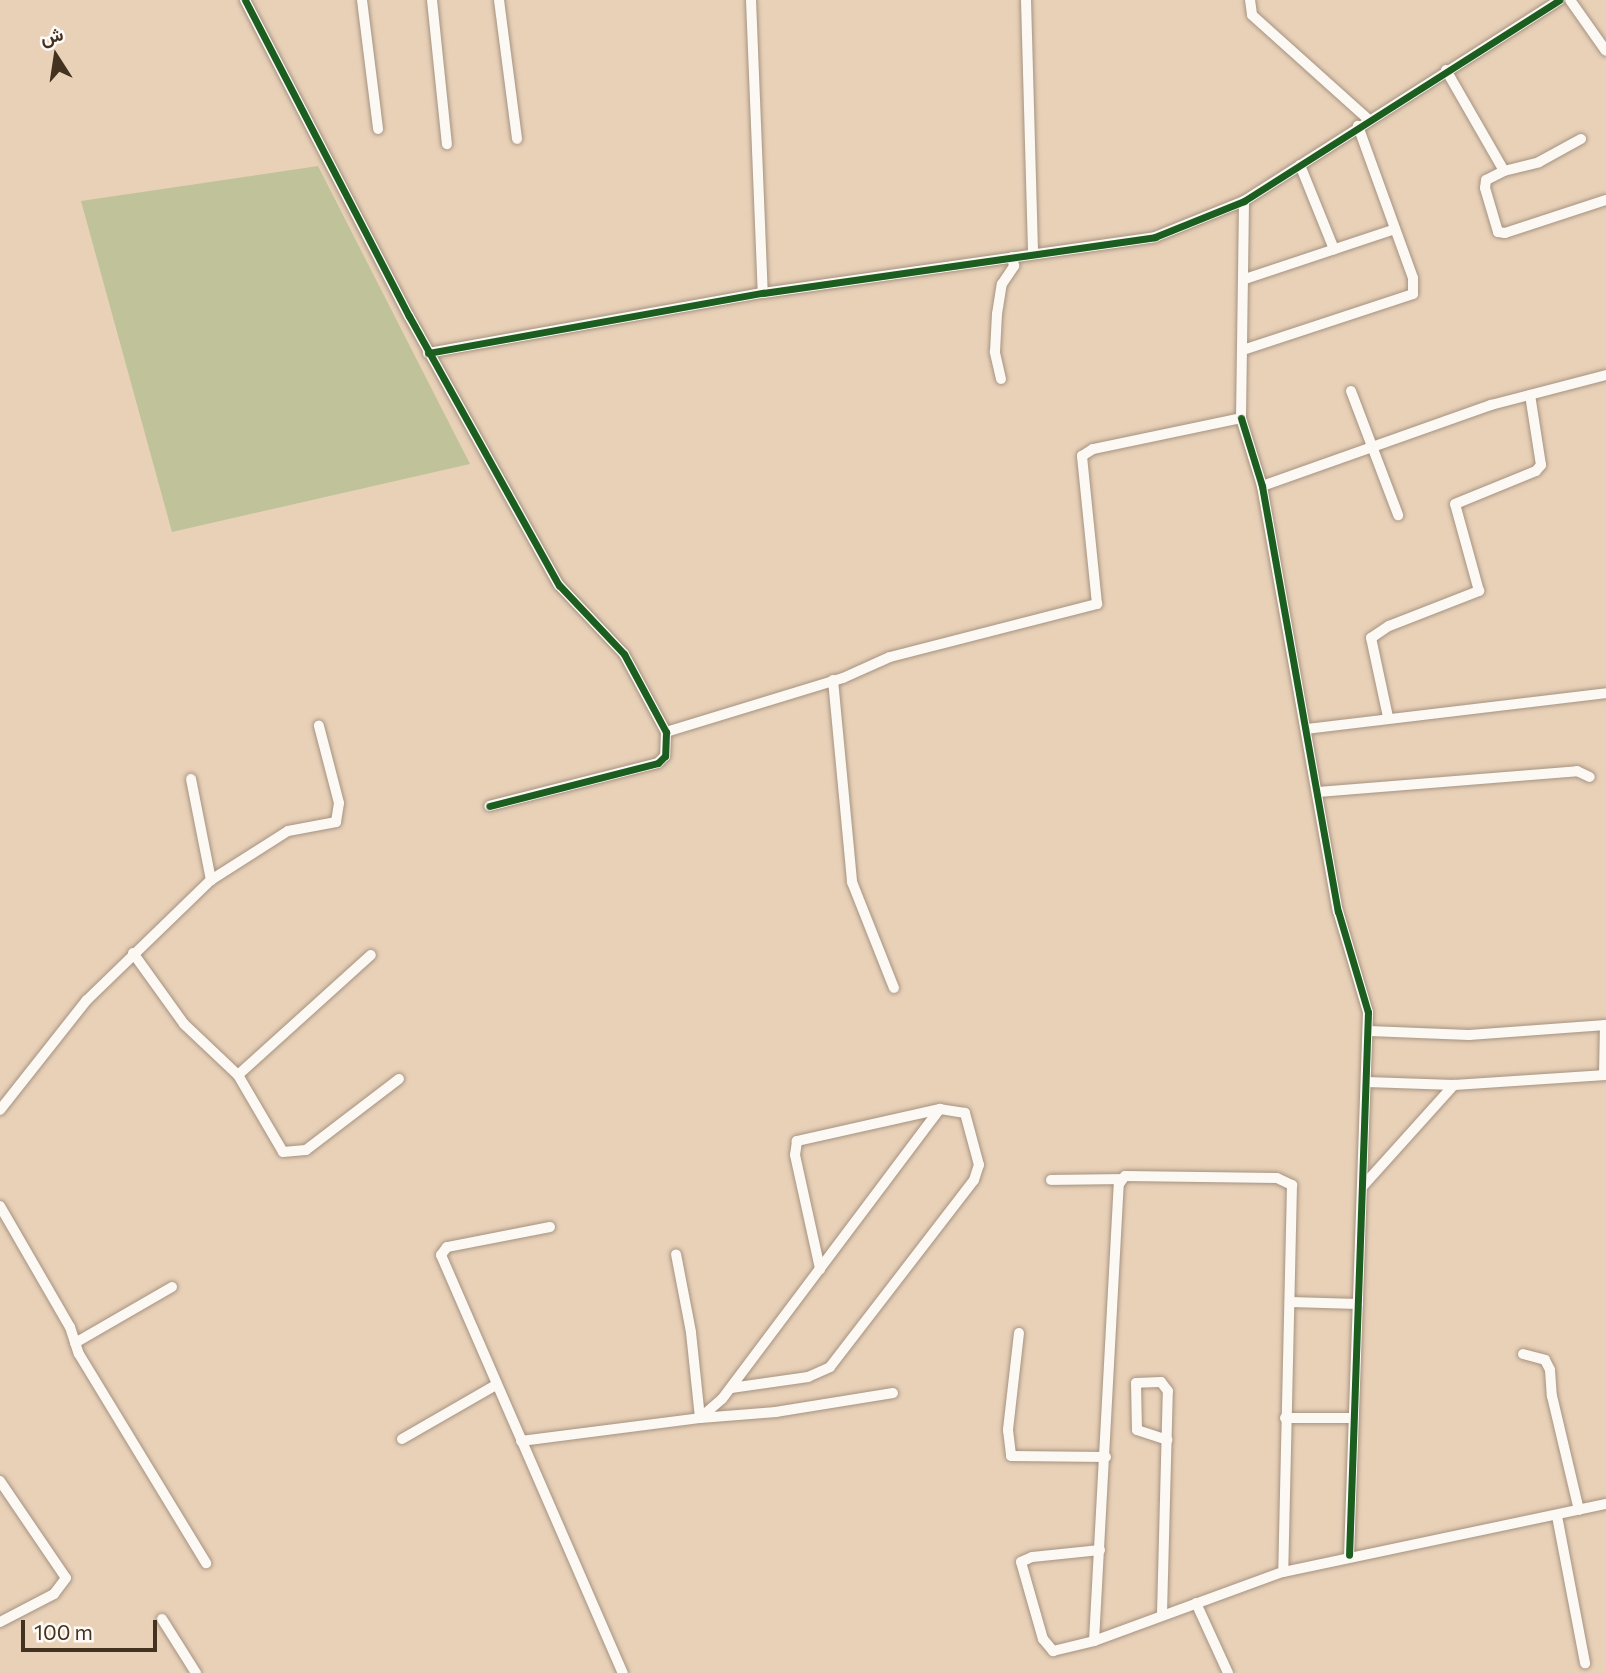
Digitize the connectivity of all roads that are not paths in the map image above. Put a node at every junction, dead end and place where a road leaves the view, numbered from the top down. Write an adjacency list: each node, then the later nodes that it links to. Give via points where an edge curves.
1 (244, 0): 29 (street)
2 (362, 0): 14 (street)
3 (432, 0): 17 (street)
4 (499, 0): 15 (street)
5 (751, 0): 27 (street)
6 (1026, 0): 24 (street)
7 (1250, 0): 12 (street, via 1252,15)
8 (1559, 0): 11 (street, via 1495,44)
9 (1570, 0): 10 (street)
10 (1606, 51)
11 (1446, 70): 12 (street); 19 (street)
12 (1368, 119): 13 (street)
13 (1358, 126): 18 (street); 22 (street)
14 (378, 129)
15 (517, 139)
16 (1581, 139): 19 (street, via 1539,162)
17 (447, 144)
18 (1300, 165): 21 (street); 23 (street)
19 (1504, 171): 20 (street, via 1486,180 1485,188 1498,232)
20 (1606, 200)
21 (1244, 201): 24 (street, via 1155,237); 26 (street)
22 (1395, 229): 23 (street); 28 (street, via 1413,278 1413,294)
23 (1334, 249): 26 (street)
24 (1033, 254): 25 (street)
25 (1012, 257): 27 (street); 31 (street, via 1014,266 1002,284 997,314 995,352)
26 (1245, 279): 28 (street)
27 (763, 293): 29 (street)
28 (1243, 350): 34 (street)
29 (428, 353): 43 (street, via 565,595 624,654)
30 (1606, 375): 33 (street)
31 (1002, 379)
32 (1351, 391): 35 (street)
33 (1531, 395): 35 (street); 40 (street, via 1541,465 1455,504 1479,591 1371,638)
34 (1241, 418): 36 (street); 38 (street, via 1093,449 1082,456 1095,607 890,657)
35 (1375, 446): 36 (street); 37 (street)
36 (1262, 486): 42 (street)
37 (1398, 515)
38 (834, 680): 43 (street); 51 (street, via 852,882)
39 (1606, 693): 40 (street)
40 (1388, 717): 42 (street)
41 (319, 726): 48 (street, via 340,803 336,822 288,831)
42 (1306, 729): 46 (street)
43 (666, 733): 47 (street, via 665,756 658,763)
44 (1590, 777): 46 (street, via 1577,771)
45 (191, 779): 48 (street)
46 (1318, 792): 53 (street, via 1338,911 1364,987)
47 (489, 806)
48 (211, 880): 49 (street)
49 (133, 953): 54 (street, via 184,1024); 60 (street, via 71,1017)
50 (371, 955): 54 (street)
51 (894, 988)
52 (1606, 1025): 53 (street, via 1469,1035); 55 (street)
53 (1369, 1031): 57 (street)
54 (238, 1075): 56 (street, via 277,1148 290,1154 306,1150)
55 (1605, 1075): 58 (street)
56 (398, 1079)
57 (1367, 1082): 58 (street); 63 (street)
58 (1454, 1085): 63 (street)
59 (940, 1109): 67 (street); 67 (street, via 797,1141 795,1155); 75 (street, via 959,1109 969,1119 979,1165 974,1181 830,1367 808,1377)
60 (0, 1110)
61 (1051, 1180): 62 (street)
62 (1121, 1180): 69 (street, via 1133,1175 1289,1181); 83 (street)
63 (1363, 1186): 70 (street)
64 (0, 1206): 72 (street)
65 (550, 1227): 74 (street, via 442,1251)
66 (676, 1254): 77 (street, via 691,1332)
67 (820, 1269): 75 (street)
68 (172, 1287): 72 (street)
69 (1290, 1302): 70 (street); 78 (street)
70 (1357, 1304): 79 (street)
71 (1019, 1333): 83 (street, via 1008,1430 1011,1456)
72 (75, 1343): 90 (street)
73 (1523, 1354): 86 (street, via 1545,1360 1550,1370)
74 (496, 1385): 80 (street); 82 (street)
75 (731, 1388): 77 (street)
76 (892, 1393): 77 (street, via 788,1411)
77 (700, 1418): 82 (street)
78 (1284, 1418): 79 (street); 91 (street)
79 (1353, 1418): 89 (street)
80 (402, 1439)
81 (1167, 1440): 81 (street, via 1166,1384 1134,1384 1137,1430); 93 (street)
82 (521, 1441): 99 (street)
83 (1106, 1457): 88 (street)
84 (0, 1481): 95 (street, via 66,1578 54,1594)
85 (1606, 1504): 86 (street)
86 (1579, 1510): 87 (street)
87 (1557, 1516): 89 (street); 97 (street)
88 (1100, 1550): 96 (street); 96 (street, via 1032,1557 1021,1566 1050,1650)
89 (1349, 1556): 91 (street)
90 (206, 1563)
91 (1283, 1572): 92 (street)
92 (1196, 1603): 93 (street); 100 (street)
93 (1162, 1614): 96 (street)
94 (162, 1619): 98 (street)
95 (0, 1622)
96 (1094, 1642)
97 (1585, 1663)
98 (196, 1673)
99 (623, 1673)
100 (1228, 1673)

